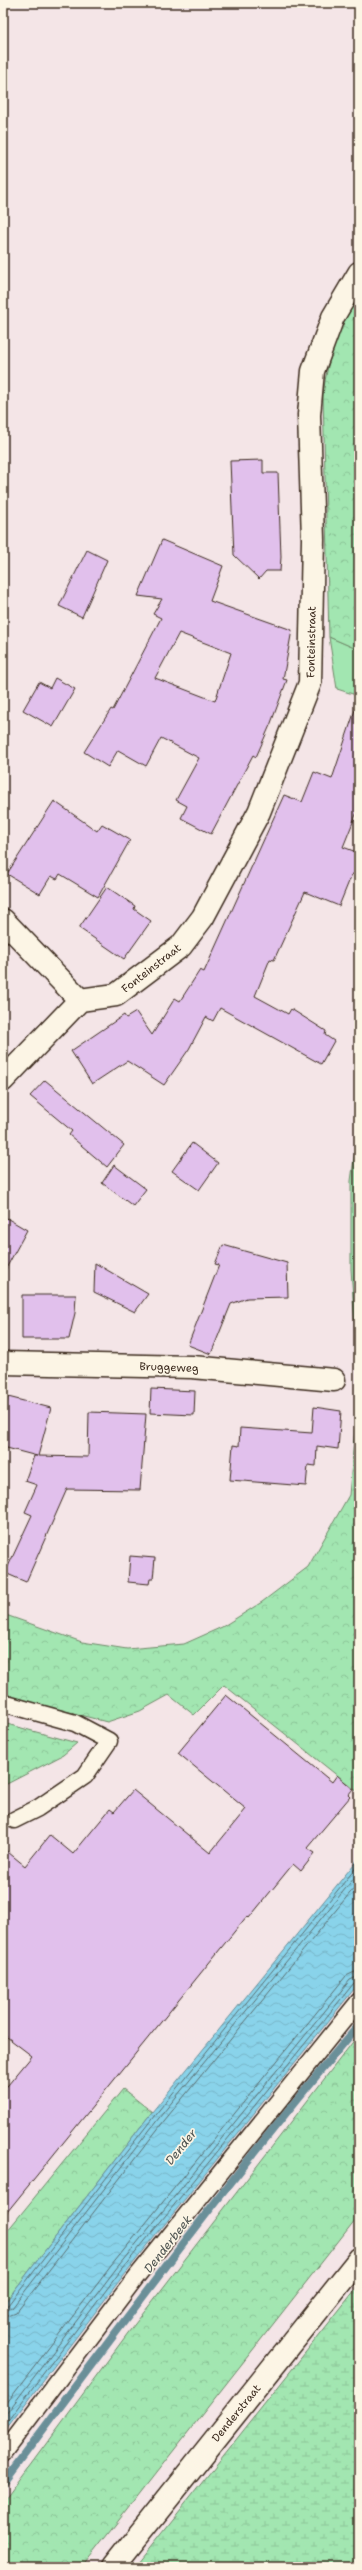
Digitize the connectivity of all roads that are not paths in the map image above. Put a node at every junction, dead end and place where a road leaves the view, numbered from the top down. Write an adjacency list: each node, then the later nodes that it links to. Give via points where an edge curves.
1 (359, 273): 3 (street, Fonteinstraat, via 333,317 313,371 308,414 313,539 310,683 259,812 203,917 181,946 116,996)
2 (3, 920): 3 (street)
3 (76, 996): 4 (street)
4 (3, 1080)
5 (3, 1363): 6 (street, Bruggeweg, via 192,1367)
6 (334, 1380)
7 (3, 1703): 8 (lane, via 75,1723 108,1741 85,1776 38,1808)
8 (14, 1820)
9 (359, 2002): 11 (lane, via 137,2276)
10 (359, 2259): 12 (street, Denderstraat)
11 (3, 2452)
12 (113, 2567)

